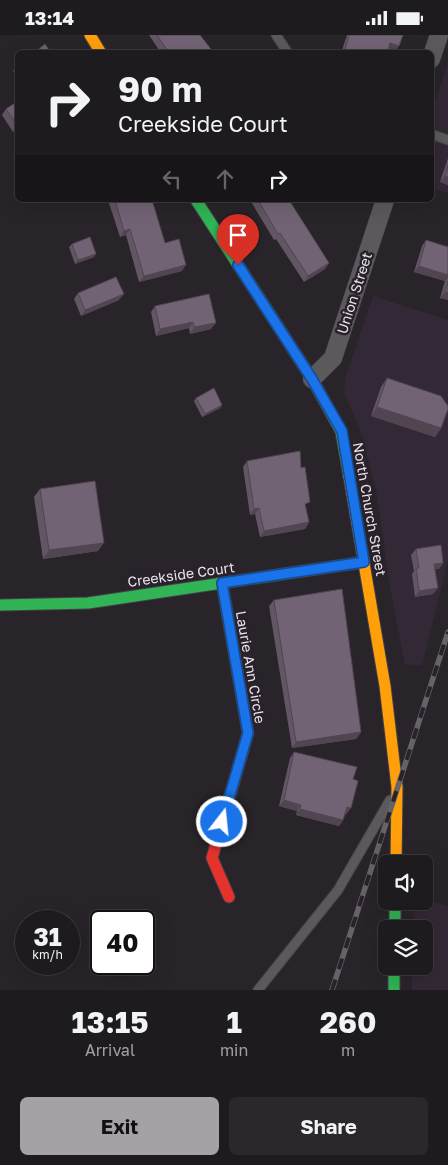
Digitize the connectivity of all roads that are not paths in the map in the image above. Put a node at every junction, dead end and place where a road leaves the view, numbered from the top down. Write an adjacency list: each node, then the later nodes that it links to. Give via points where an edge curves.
1 (90, 35): 4 (main road)
2 (276, 35): 5 (lane)
3 (442, 37): 6 (street)
4 (99, 50)
5 (286, 50)
6 (434, 53)
7 (434, 136): 8 (lane)
8 (448, 140)
9 (197, 202): 11 (main road, North Church Street)
10 (384, 202): 11 (street, Union Street, via 333,358)
11 (312, 379): 12 (main road, North Church Street, via 342,431)
12 (364, 562): 13 (main road, Creekside Court); 15 (main road, North Church Street, via 385,686)
13 (222, 583): 14 (main road, Creekside Court, via 88,603); 17 (main road, Laurie Ann Circle, via 248,733 212,858)
14 (1, 605)
15 (397, 787): 16 (main road, North Church Street); 19 (lane, via 338,890)
16 (396, 855)
17 (230, 897)
18 (394, 975): 20 (main road)
19 (258, 990)
20 (394, 990)

